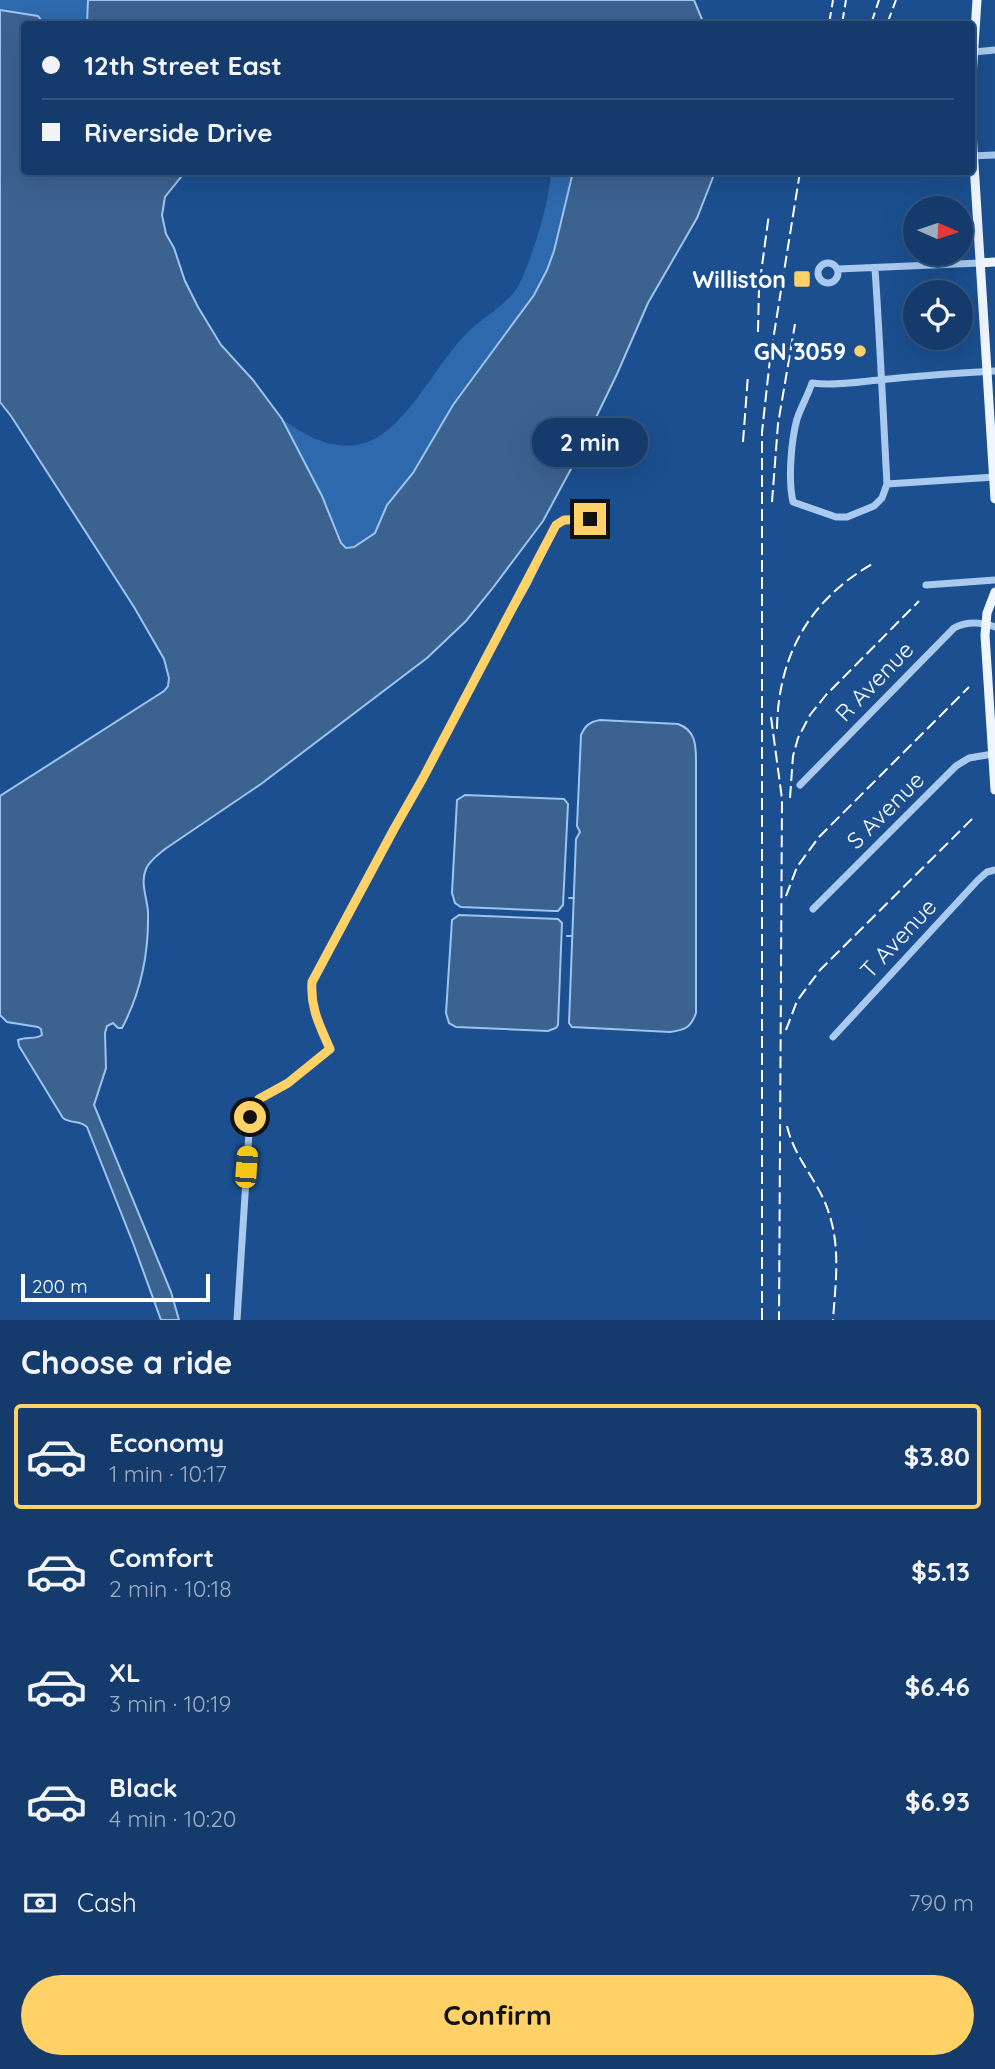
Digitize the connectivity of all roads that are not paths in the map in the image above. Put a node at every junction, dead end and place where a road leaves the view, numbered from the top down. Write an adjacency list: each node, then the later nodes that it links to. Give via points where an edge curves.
1 (977, 0): 2 (main road)
2 (975, 35)
3 (995, 50): 4 (street)
4 (975, 52)
5 (995, 155): 6 (street)
6 (975, 156)
7 (973, 175): 9 (main road)
8 (995, 262): 9 (main road)
9 (980, 263): 10 (street); 12 (main road)
10 (875, 269): 11 (street); 13 (street)
11 (838, 270)
12 (991, 372): 13 (street); 14 (main road)
13 (881, 379): 15 (street); 15 (street, via 813,383 797,419 790,491 793,502 846,517 874,506)
14 (994, 477): 15 (street); 16 (main road)
15 (887, 484)
16 (995, 499)
17 (590, 519): 28 (street, via 564,520 556,525 312,982 313,1010 330,1049 253,1107)
18 (995, 580): 19 (street)
19 (926, 585)
20 (995, 592): 21 (main road, via 987,613)
21 (990, 626): 22 (main road); 23 (street, R Avenue, via 960,625 949,633)
22 (993, 754): 24 (main road); 26 (street, S Avenue, via 969,758 956,766)
23 (800, 785)
24 (995, 789)
25 (995, 870): 27 (street, T Avenue, via 978,880)
26 (813, 909)
27 (833, 1037)
28 (237, 1320)

